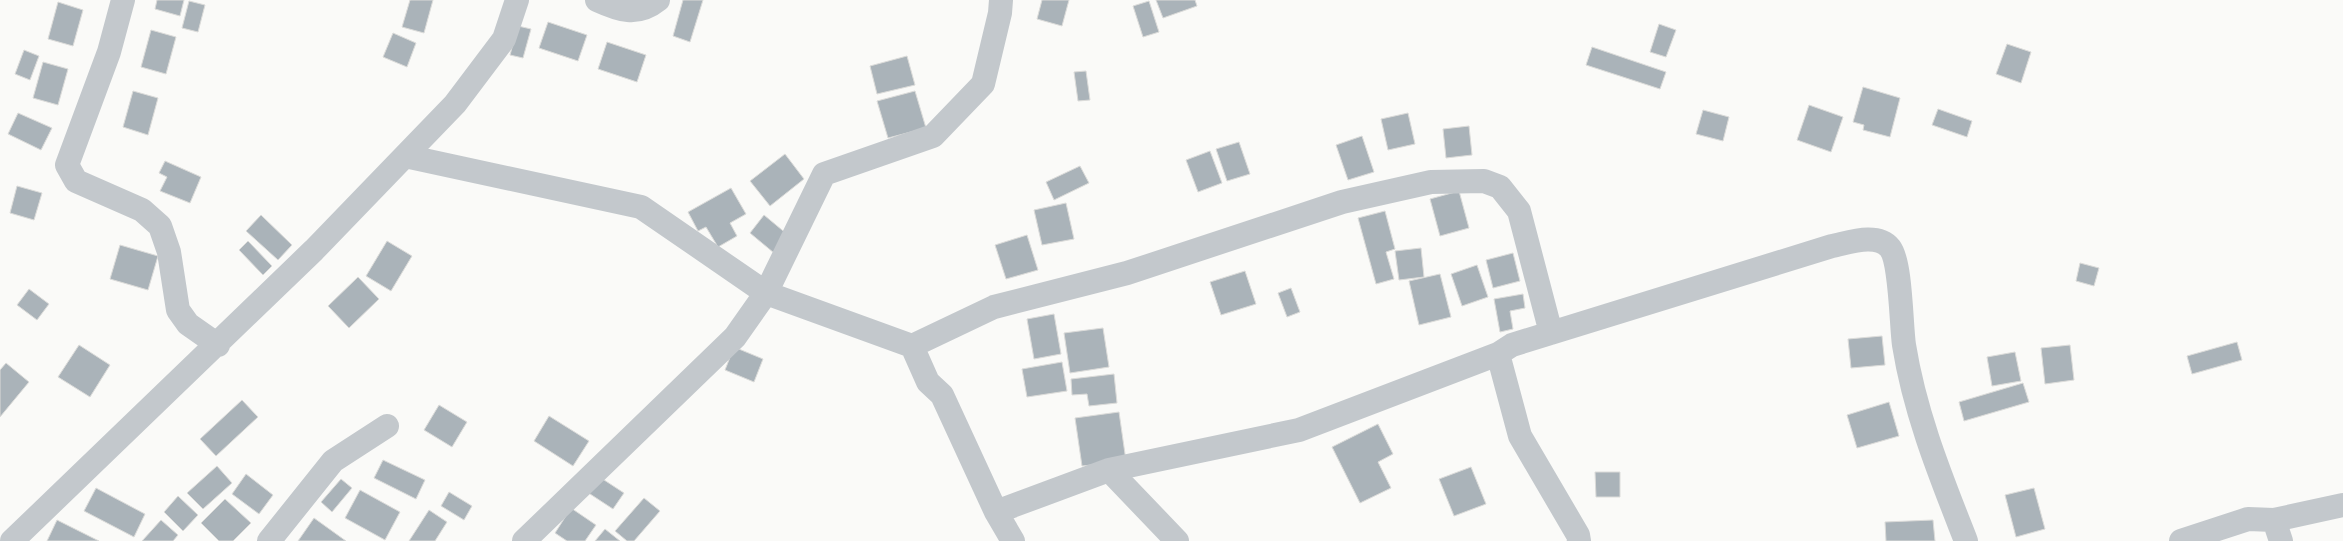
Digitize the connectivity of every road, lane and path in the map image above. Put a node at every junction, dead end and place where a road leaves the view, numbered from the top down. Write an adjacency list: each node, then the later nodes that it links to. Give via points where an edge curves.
1 (123, 0): 9 (street, via 109,52 68,165 76,181 142,210 160,226 169,252 178,310 188,324)
2 (517, 0): 6 (street, via 504,39 491,58 455,104)
3 (597, 0): 4 (street, via 626,11 646,9)
4 (658, 0)
5 (1001, 0): 7 (street, via 983,84 933,136 824,174)
6 (405, 156): 7 (street, via 641,207); 9 (street)
7 (766, 293): 10 (street); 19 (street, via 735,337)
8 (1551, 333): 10 (street, via 1519,211 1500,187 1484,181 1431,182 1342,202 1127,273 994,307); 11 (street, via 1512,345); 23 (street, via 1832,246 1874,239 1889,247 1895,261 1904,346 1924,433)
9 (218, 345): 17 (street)
10 (912, 346): 15 (street, via 928,382 942,395)
11 (1498, 354): 13 (street, via 1299,430); 22 (street, via 1520,436)
12 (387, 426): 18 (street, via 333,461)
13 (1109, 470): 15 (street); 21 (street)
14 (2343, 505): 16 (street)
15 (996, 512): 20 (street)
16 (2278, 530): 24 (street, via 2248,519)
17 (12, 541)
18 (269, 541)
19 (524, 541)
20 (1013, 541)
21 (1177, 541)
22 (1579, 541)
23 (1966, 541)
24 (2180, 541)

